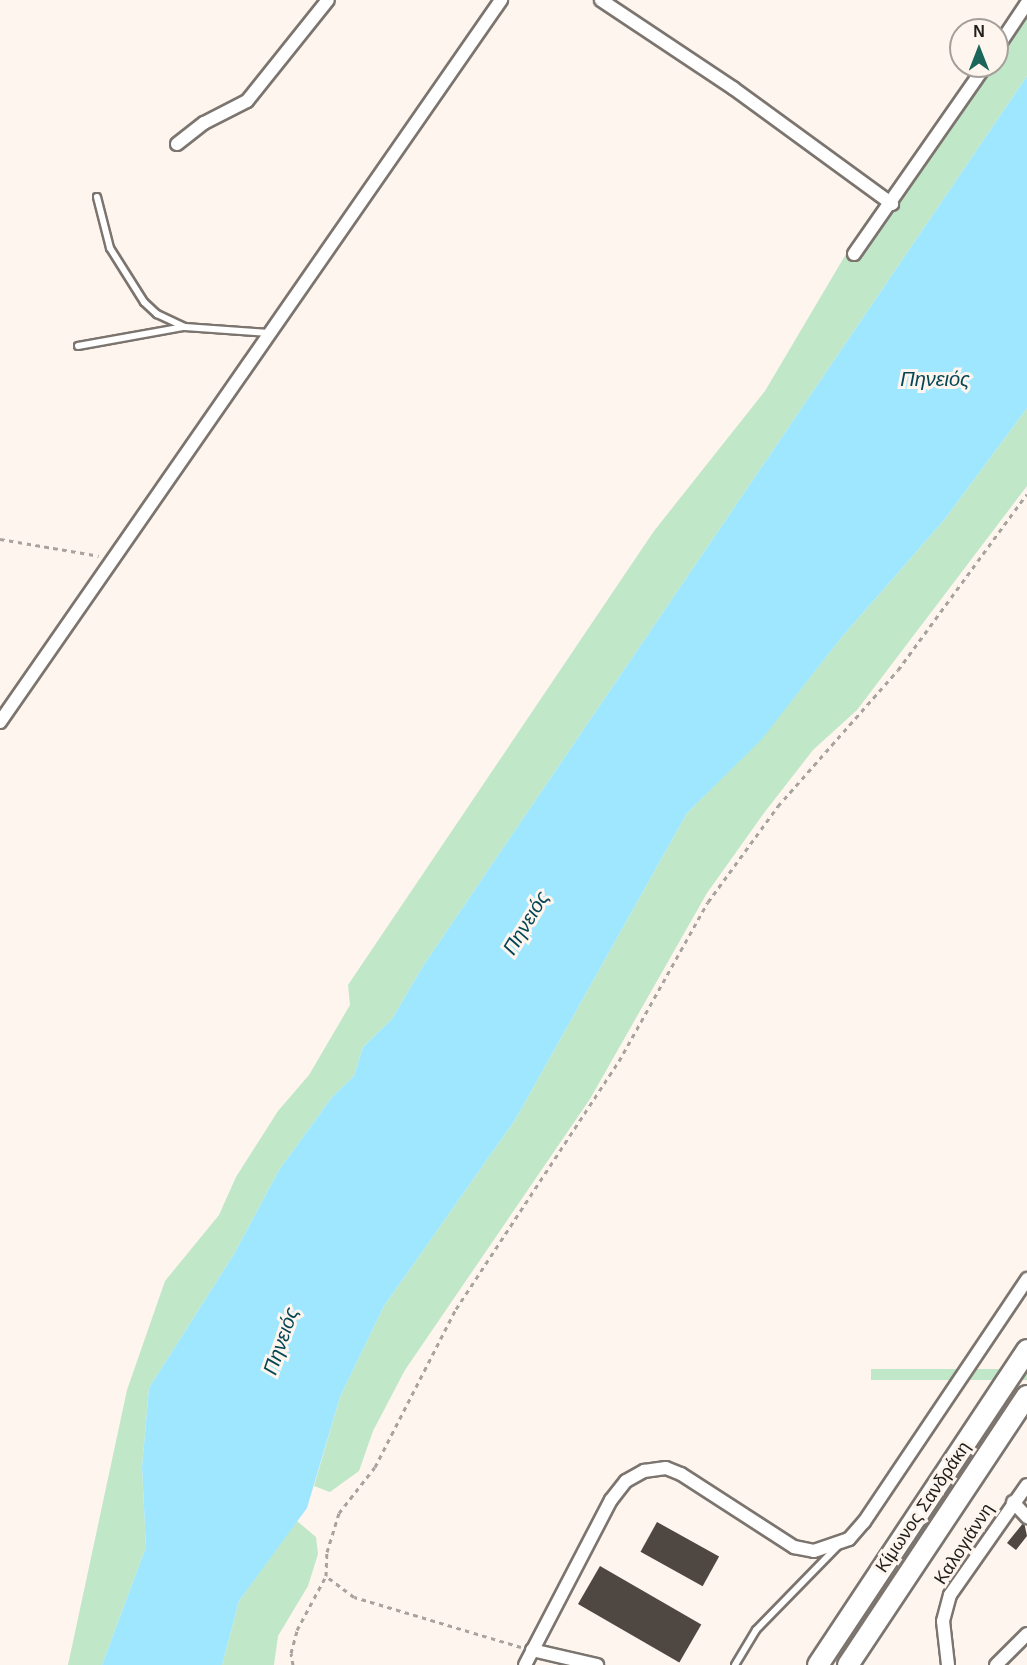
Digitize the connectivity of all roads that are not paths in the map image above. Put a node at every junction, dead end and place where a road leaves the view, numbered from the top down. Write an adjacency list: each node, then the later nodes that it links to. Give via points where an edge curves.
1 (328, 0): 7 (street, via 247,101 204,123)
2 (501, 0): 12 (street)
3 (601, 0): 9 (street, via 733,88)
4 (1027, 3): 5 (street)
5 (1009, 30)
6 (977, 78): 9 (street)
7 (177, 144)
8 (97, 197): 11 (lane, via 110,248 128,278 157,314)
9 (892, 204): 10 (street)
10 (854, 254)
11 (185, 327): 12 (lane); 13 (lane)
12 (270, 333): 14 (street)
13 (78, 346)
14 (0, 722)
15 (1027, 1279): 21 (street, via 864,1522)
16 (1027, 1350): 28 (highway, Κίμωνος Σανδράκη)
17 (1027, 1396): 24 (highway, Κίμωνος Σανδράκη)
18 (1027, 1485): 19 (street, Καλογιάννη)
19 (1013, 1502): 20 (street); 29 (street, Καλογιάννη, via 950,1595 944,1621)
20 (1027, 1517)
21 (841, 1543): 23 (street, via 814,1551 794,1547 681,1474 666,1468 644,1471 627,1481 611,1500); 27 (lane, via 756,1630)
22 (1027, 1634): 30 (street)
23 (532, 1650): 25 (street); 26 (street)
24 (853, 1661)
25 (525, 1665)
26 (597, 1665)
27 (735, 1665)
28 (818, 1665)
29 (948, 1665)
30 (996, 1665)

